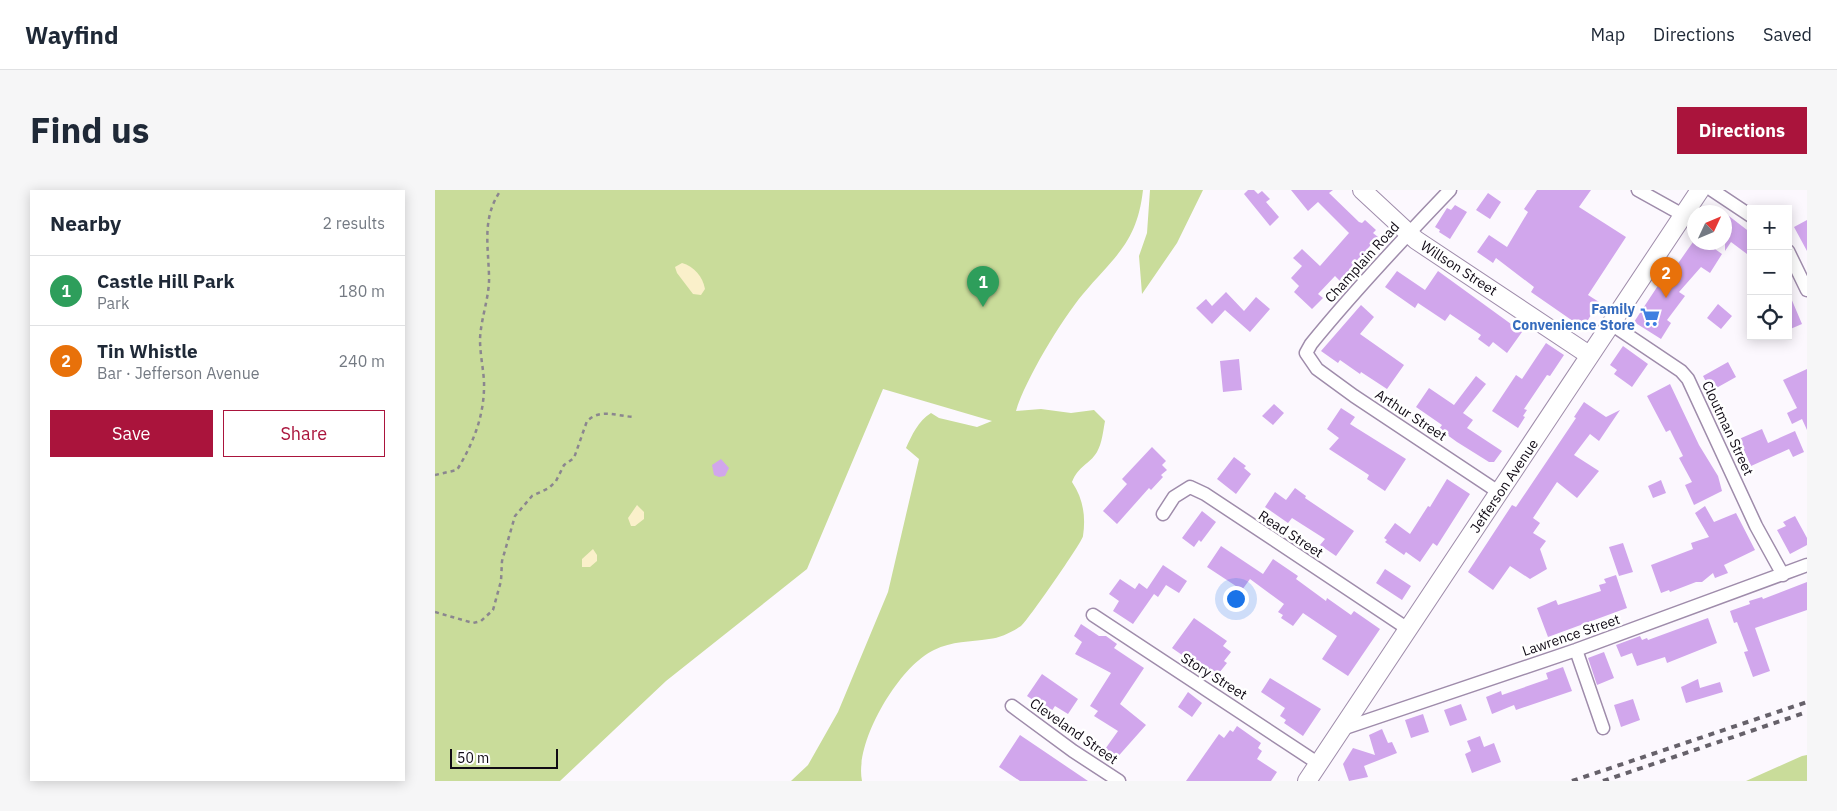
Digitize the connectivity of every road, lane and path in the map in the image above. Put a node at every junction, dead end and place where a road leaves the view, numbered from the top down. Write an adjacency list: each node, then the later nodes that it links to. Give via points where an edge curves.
1 (501, 190): 16 (path, via 490,211 486,230 489,275 480,339 484,401 481,418 457,470)
2 (1362, 190): 9 (main road, Willson Street)
3 (1450, 190): 9 (street, Champlain Road)
4 (1639, 190): 8 (street)
5 (1701, 190): 8 (main road, Jefferson Avenue)
6 (1712, 190): 7 (street)
7 (1747, 213)
8 (1683, 215): 12 (main road, Jefferson Avenue)
9 (1408, 233): 13 (main road, Willson Street); 14 (street, Champlain Road, via 1311,344 1306,353)
10 (1792, 259): 11 (street)
11 (1807, 290)
12 (1611, 324): 13 (main road, Jefferson Avenue); 20 (street, Cloutman Street, via 1688,379 1756,526)
13 (1589, 355): 17 (main road, Jefferson Avenue)
14 (1309, 359): 17 (street, Arthur Street, via 1317,369 1354,396)
15 (634, 417): 21 (path, via 606,413 587,421 574,458 564,465 549,488 523,504 510,531 497,604 489,615 473,623)
16 (435, 475)
17 (1499, 493): 23 (main road, Jefferson Avenue)
18 (1163, 514): 23 (street, Read Street, via 1174,497 1190,488)
19 (1807, 565): 20 (street, Lawrence Street)
20 (1783, 575): 24 (street, Lawrence Street)
21 (435, 612)
22 (1093, 616): 28 (street, Story Street)
23 (1408, 629): 27 (main road, Jefferson Avenue)
24 (1576, 650): 26 (street); 27 (street, Lawrence Street)
25 (1012, 706): 29 (street, Cleveland Street, via 1073,752)
26 (1603, 728)
27 (1342, 729): 28 (main road, Jefferson Avenue)
28 (1319, 764): 30 (main road, Jefferson Avenue)
29 (1119, 781)
30 (1307, 781)

